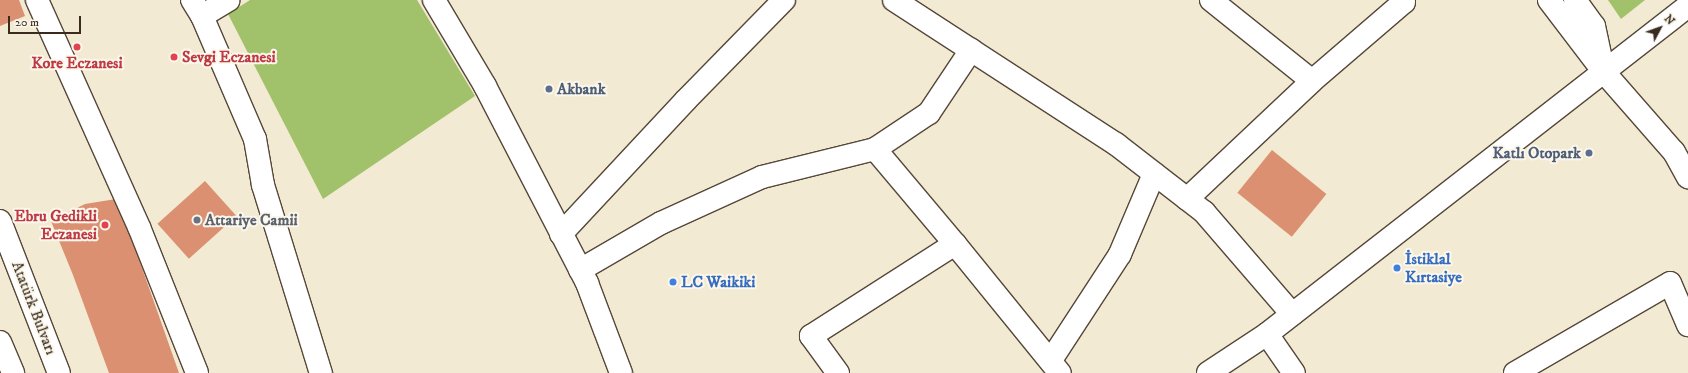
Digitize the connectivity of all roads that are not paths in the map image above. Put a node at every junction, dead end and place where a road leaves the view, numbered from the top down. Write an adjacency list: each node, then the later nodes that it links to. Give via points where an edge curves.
1 (37, 0): 30 (street, via 139,227)
2 (229, 0): 11 (street)
3 (434, 0): 20 (street, via 485,86)
4 (784, 0): 20 (street)
5 (894, 0): 12 (street)
6 (1211, 0): 14 (street)
7 (1403, 0): 14 (street, via 1404,2)
8 (1549, 0): 13 (street)
9 (1575, 0): 13 (street, via 1594,26)
10 (1688, 6): 13 (street)
11 (197, 8): 31 (street, via 255,139 263,185)
12 (971, 50): 15 (street, via 929,113); 16 (street, via 1116,144)
13 (1603, 71): 17 (street, via 1674,152); 23 (street)
14 (1312, 81): 18 (street)
15 (875, 149): 21 (street); 22 (street, via 762,177 661,223)
16 (1154, 174): 18 (street); 27 (street, via 1120,254)
17 (1688, 177)
18 (1187, 199): 23 (street, via 1204,212)
19 (0, 221): 29 (street, Atatürk Bulvarı)
20 (561, 234): 22 (street)
21 (955, 244): 27 (street); 33 (street, via 811,336)
22 (580, 270): 32 (street)
23 (1292, 314): 25 (street)
24 (1688, 325): 36 (street, via 1670,283)
25 (1267, 334): 34 (street); 35 (street)
26 (1, 350): 28 (street)
27 (1055, 366)
28 (12, 373)
29 (59, 373)
30 (196, 373)
31 (321, 373)
32 (621, 373)
33 (838, 373)
34 (1208, 373)
35 (1294, 373)
36 (1515, 373)

